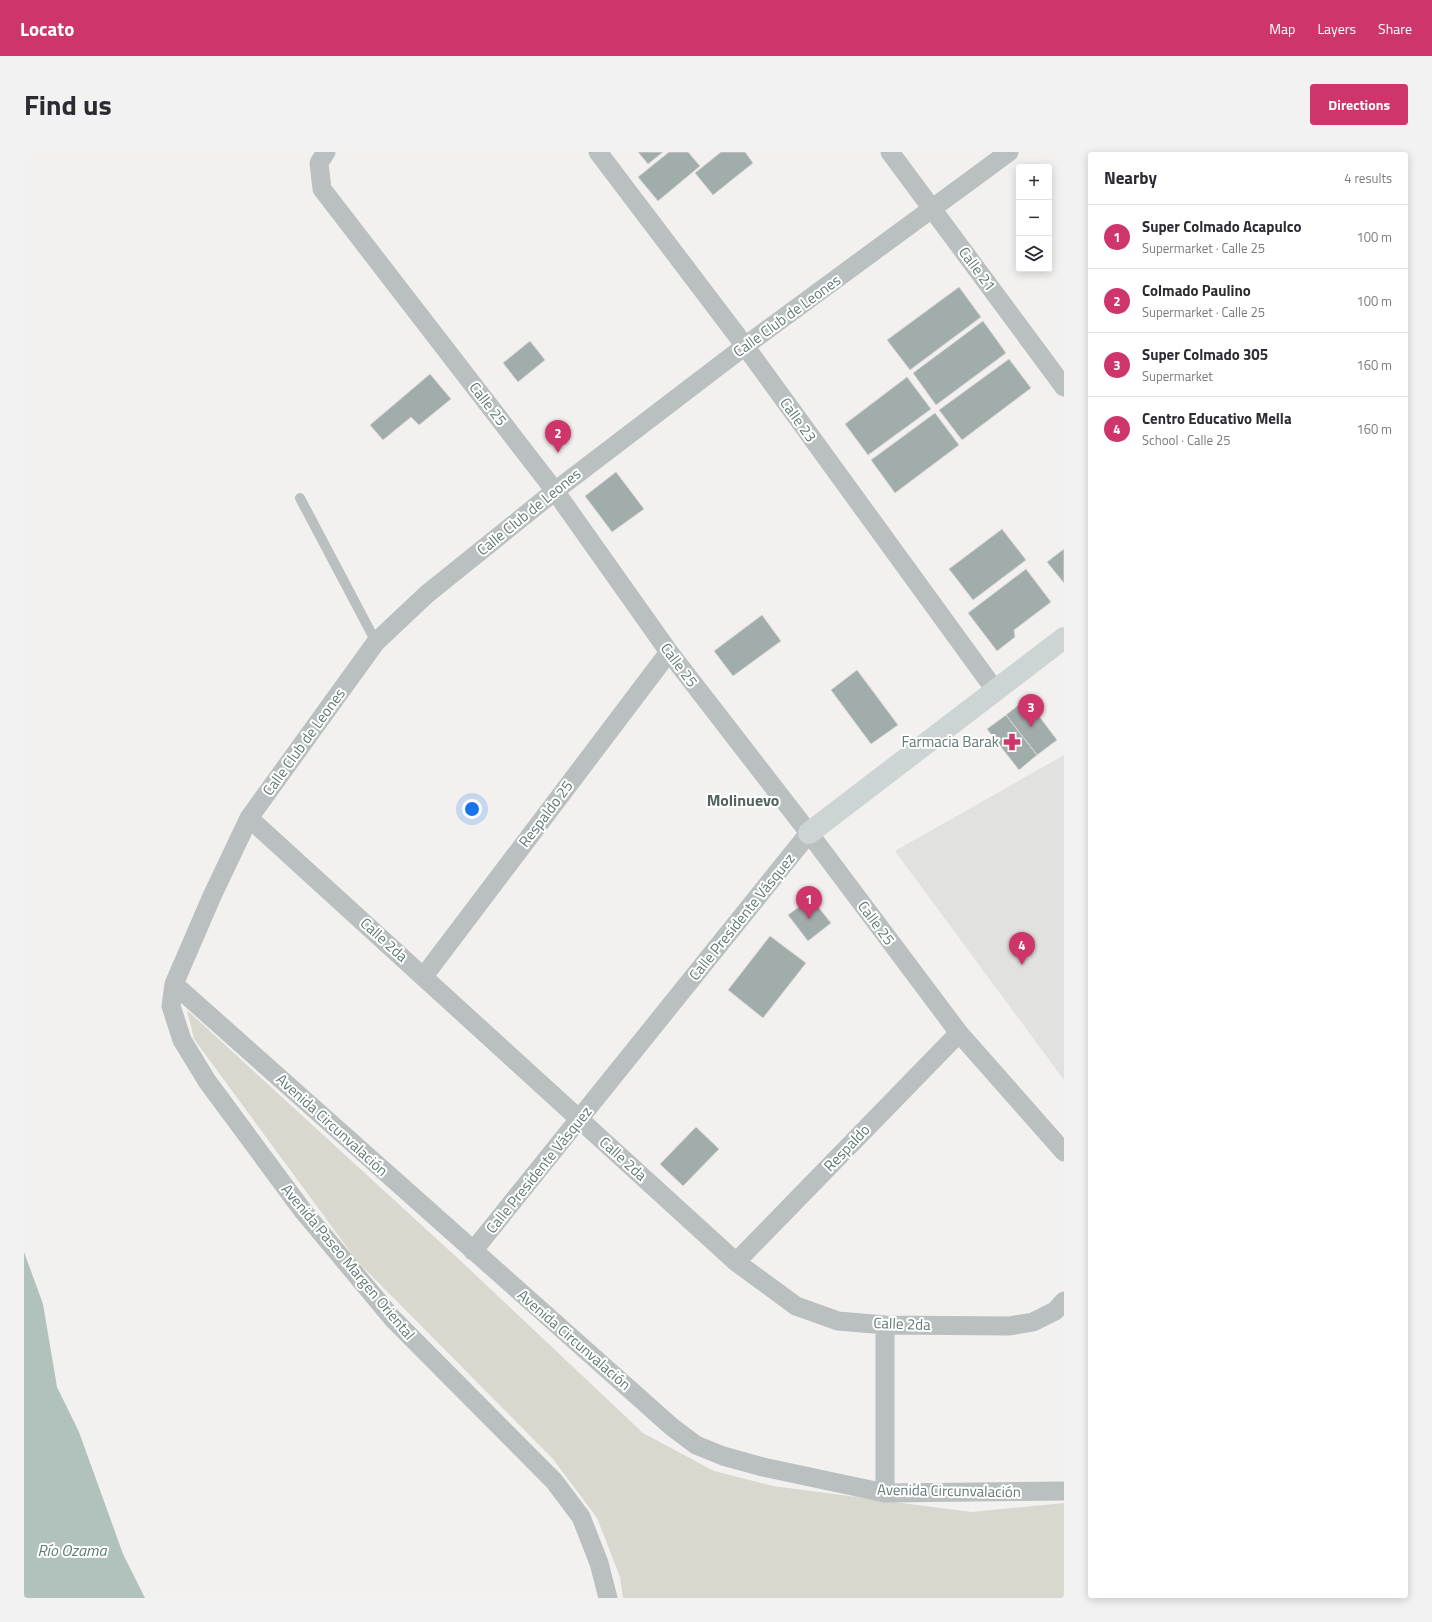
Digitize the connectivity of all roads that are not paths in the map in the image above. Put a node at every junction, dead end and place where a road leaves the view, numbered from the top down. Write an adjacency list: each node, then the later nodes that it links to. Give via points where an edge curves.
1 (598, 152): 6 (street, Calle 23)
2 (890, 152): 5 (street, Calle 21)
3 (1008, 152): 5 (street, Calle Club de Leones)
4 (323, 158): 8 (street, Calle 25, via 322,189)
5 (933, 209): 6 (street, Calle Club de Leones); 7 (street, Calle 21)
6 (745, 346): 8 (street, Calle Club de Leones); 13 (street, Calle 23)
7 (1064, 386)
8 (555, 491): 11 (street, Calle Club de Leones, via 427,594); 12 (street, Calle 25)
9 (300, 498): 11 (lane)
10 (1064, 638): 13 (street, Calle Presidente Vásquez)
11 (376, 642): 14 (street, Calle Club de Leones)
12 (669, 652): 15 (street, Calle 25); 16 (street, Respaldo 25)
13 (995, 690): 15 (street, Calle Presidente Vásquez)
14 (249, 818): 16 (street, Calle 2da); 17 (street, Calle Club de Leones)
15 (809, 833): 18 (street, Calle 25); 19 (street, Calle Presidente Vásquez)
16 (424, 976): 19 (street, Calle 2da)
17 (174, 984): 21 (street, Avenida Circunvalación); 27 (street, Avenida Paseo Margen Oriental, via 171,1006 182,1040 207,1081 303,1211 393,1319 558,1487 581,1517 599,1562)
18 (958, 1033): 20 (street, Calle 25); 22 (street, Respaldo)
19 (580, 1119): 21 (street, Calle Presidente Vásquez); 22 (street, Calle 2da)
20 (1064, 1152)
21 (473, 1251): 26 (street, Avenida Circunvalación, via 672,1427 696,1445 723,1456 763,1467)
22 (736, 1262): 24 (street, Calle 2da, via 796,1306 838,1321)
23 (1064, 1301): 24 (street, Calle 2da, via 1055,1311 1033,1322 1015,1325)
24 (885, 1325): 26 (street)
25 (1064, 1491): 26 (street, Avenida Circunvalación)
26 (885, 1493)
27 (608, 1598)

